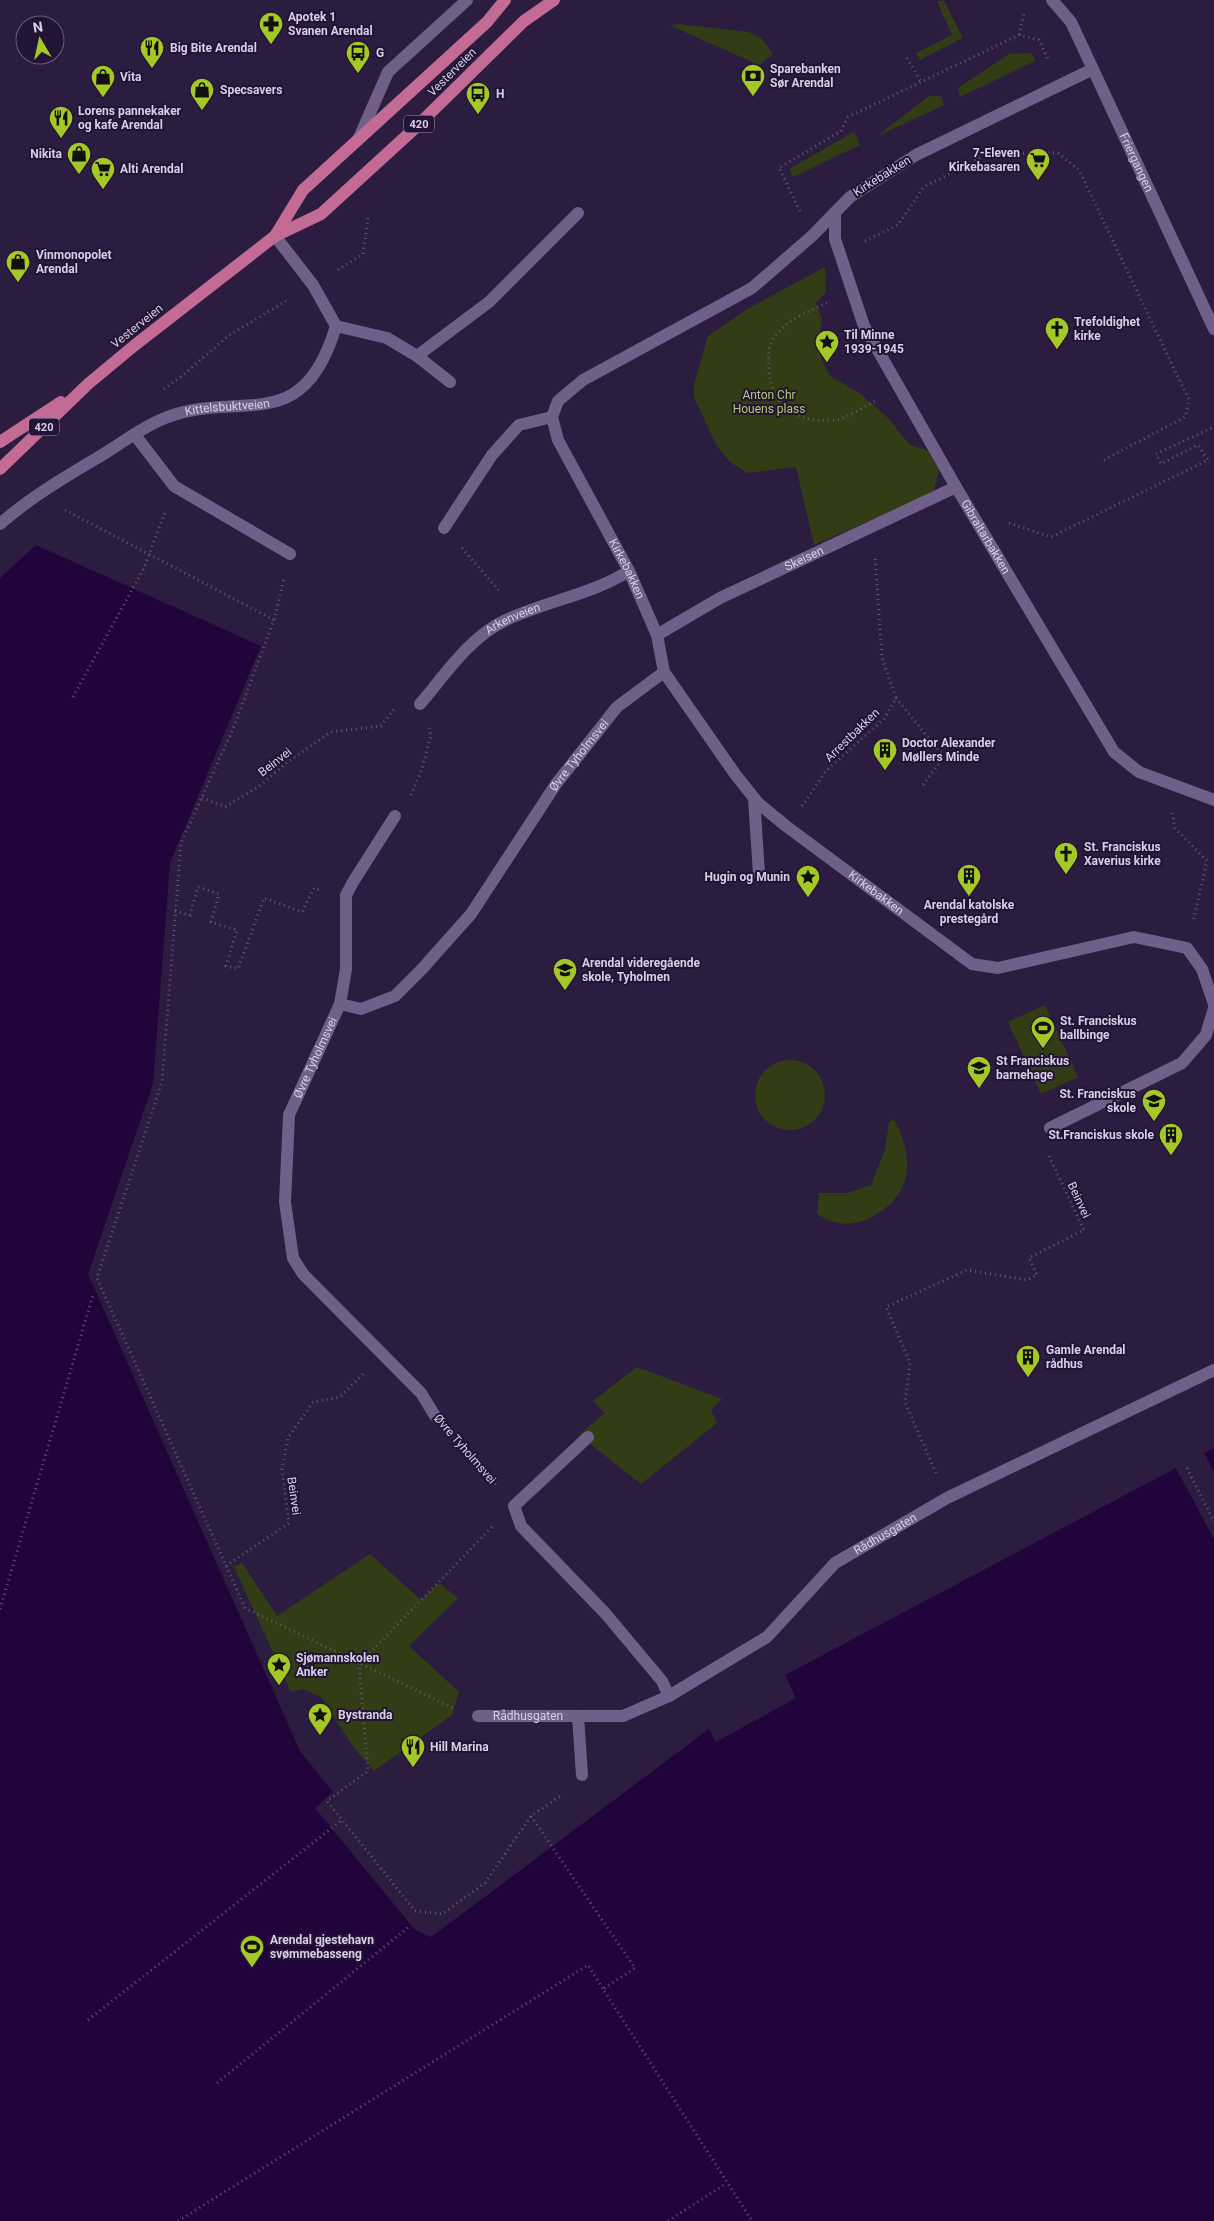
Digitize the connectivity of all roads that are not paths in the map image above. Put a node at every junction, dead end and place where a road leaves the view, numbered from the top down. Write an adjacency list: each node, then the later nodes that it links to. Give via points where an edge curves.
1 (467, 0): 6 (street, via 388,72)
2 (505, 0): 6 (main road, Vesterveien / 420, via 487,22)
3 (554, 0): 9 (main road, Vesterveien / 420, via 524,20 414,129 321,214)
4 (1052, 0): 5 (street, Friergangen, via 1071,22)
5 (1093, 69): 7 (street, Kirkebakken, via 916,155 850,197); 11 (street, Friergangen)
6 (359, 138): 9 (main road, Vesterveien / 420, via 303,190)
7 (835, 212): 15 (street, Kirkebakken, via 752,288 583,380 558,401); 19 (street, Gibraltarbakken, via 835,239 864,326)
8 (578, 213): 12 (street, via 489,302)
9 (275, 236): 10 (street, via 314,284); 14 (main road, Vesterveien / 420)
10 (336, 326): 12 (street, via 387,338); 16 (street, Kittelsbuktveien, via 328,351 316,372 292,395 271,403 192,409 156,422)
11 (1214, 329)
12 (417, 356): 13 (street)
13 (450, 382)
14 (88, 384): 17 (main road, Vesterveien / 420); 18 (main road, Vesterveien / 420)
15 (552, 417): 21 (street, via 519,425 492,455); 23 (street, Kirkebakken, via 558,440)
16 (135, 435): 20 (street, Kittelsbuktveien, via 36,495); 22 (street, via 174,486)
17 (0, 442)
18 (0, 469)
19 (956, 487): 24 (street, Skeisen, via 720,598); 28 (street, Gibraltarbakken, via 1114,752 1140,772)
20 (0, 524)
21 (444, 528)
22 (290, 554)
23 (629, 571): 24 (street, Kirkebakken); 26 (street, Arkenveien, via 612,582 511,618 476,639)
24 (656, 635): 25 (street, Kirkebakken)
25 (664, 672): 27 (street, Kirkebakken); 31 (street, Øvre Tyholmsvei, via 617,707 556,784 471,914 422,969 395,996 362,1009)
26 (420, 704)
27 (754, 798): 30 (street); 32 (street, Kirkebakken, via 786,826 972,964 998,968 1134,937 1187,948 1202,968)
28 (1214, 800)
29 (395, 816): 31 (street, via 346,895 346,970)
30 (759, 874)
31 (340, 1004): 36 (street, Øvre Tyholmsvei, via 289,1114 286,1202 293,1258 302,1274 421,1393)
32 (1214, 1004)
33 (1214, 1008): 34 (street, via 1206,1035 1182,1063)
34 (1050, 1128)
35 (1214, 1370): 38 (street, Rådhusgaten, via 947,1498 835,1563 767,1638)
36 (435, 1416)
37 (588, 1437): 38 (street, via 514,1506 521,1526 605,1613 662,1682)
38 (669, 1696): 40 (street, Rådhusgaten, via 623,1716)
39 (478, 1716): 40 (street, Rådhusgaten)
40 (578, 1716): 41 (street, Rådhusgaten)
41 (582, 1776)

